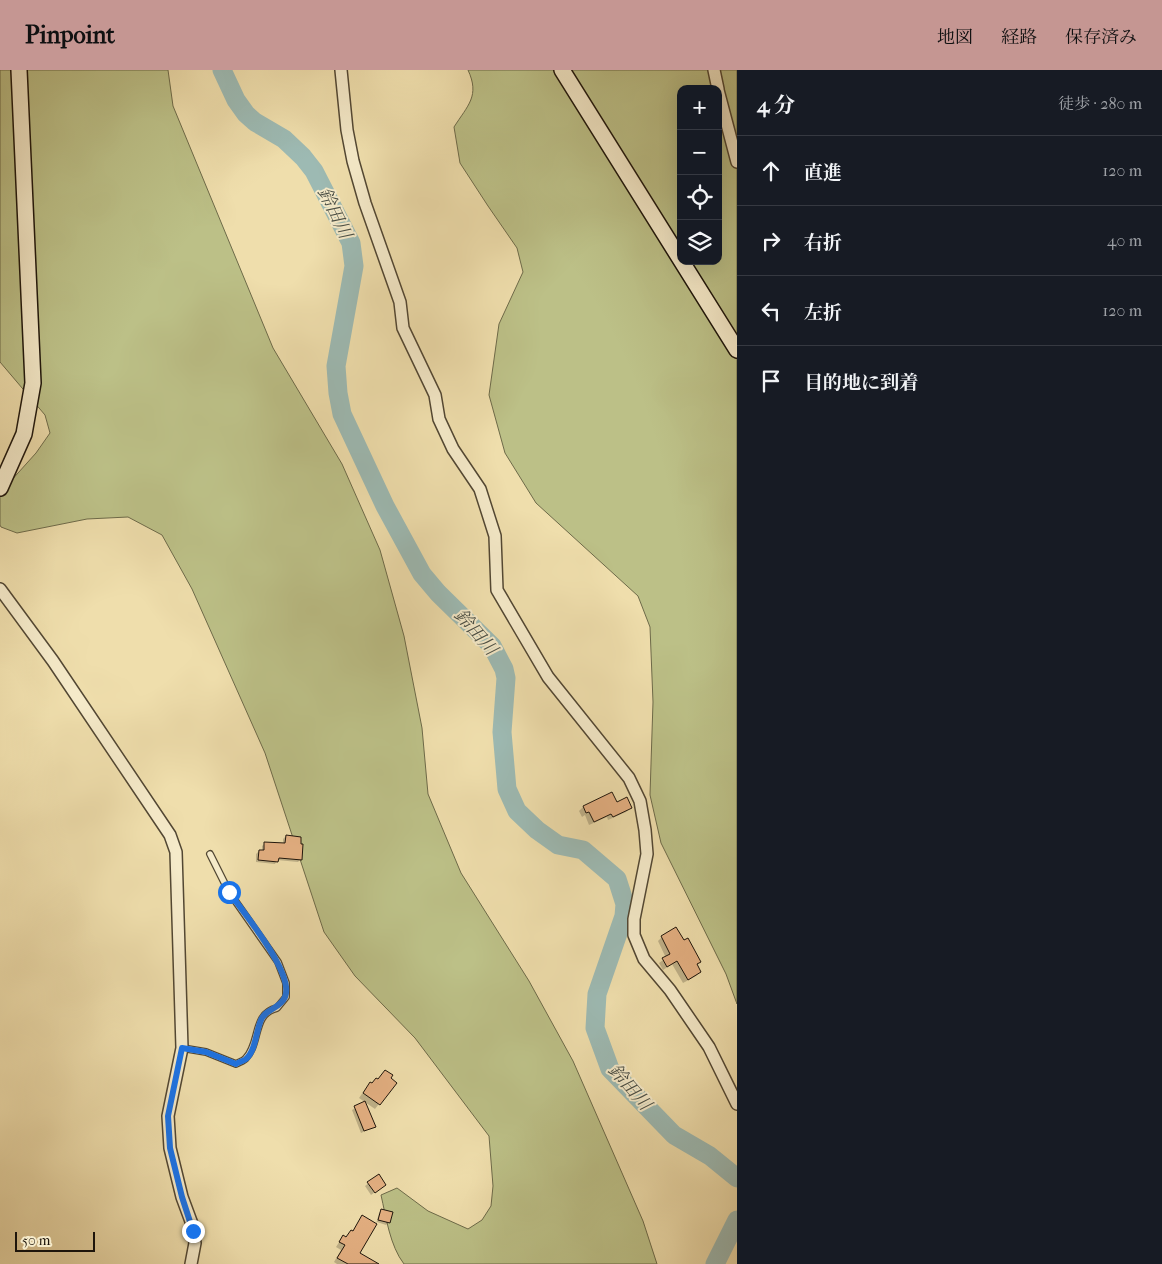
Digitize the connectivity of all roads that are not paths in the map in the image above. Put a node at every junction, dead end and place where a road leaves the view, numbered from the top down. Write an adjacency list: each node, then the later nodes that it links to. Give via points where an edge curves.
1 (19, 70): 9 (street, via 33,383 24,434)
2 (341, 70): 13 (street, via 347,130 364,203 400,302 403,328 436,395 439,419 453,449 480,489 495,536 497,590 548,677 633,786 640,801 647,854 634,919 634,935 644,959 709,1047)
3 (562, 70): 8 (street)
4 (714, 70): 5 (street)
5 (717, 85)
6 (722, 105): 7 (street)
7 (737, 162)
8 (737, 350)
9 (0, 488)
10 (0, 589): 12 (street, via 53,661 170,835 176,852)
11 (210, 854): 12 (lane, via 229,892 278,962 286,983 286,997 277,1008 261,1017 246,1059 236,1064 206,1052)
12 (182, 1048): 14 (street, via 168,1116 170,1148 195,1243)
13 (737, 1104)
14 (191, 1264)

